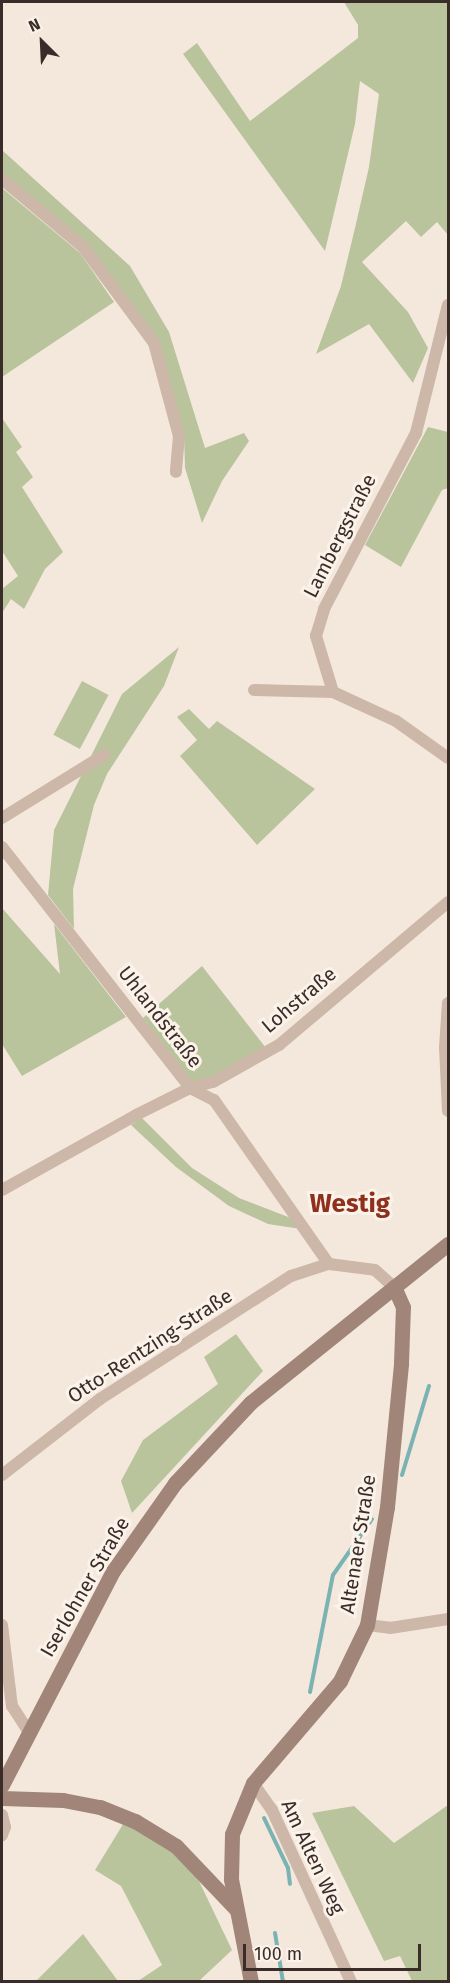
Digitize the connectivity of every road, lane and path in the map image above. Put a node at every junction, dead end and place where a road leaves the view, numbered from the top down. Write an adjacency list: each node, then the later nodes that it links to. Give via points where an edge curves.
1 (2, 179): 3 (street, via 83,247 154,343 179,436)
2 (448, 305): 5 (street, Lambergstraße, via 416,433 337,579 316,636)
3 (176, 472)
4 (254, 690): 5 (street)
5 (333, 692): 7 (street, via 396,721)
6 (104, 755): 8 (street)
7 (448, 758)
8 (2, 818)
9 (2, 847): 12 (street, Uhlandstraße)
10 (448, 902): 12 (street, Lohstraße, via 279,1045 213,1082)
11 (448, 1003): 13 (street)
12 (190, 1088): 14 (street, Lohstraße); 16 (street, Uhlandstraße, via 214,1100)
13 (448, 1111)
14 (2, 1190)
15 (448, 1244): 17 (main road, Iserlohner Straße)
16 (329, 1264): 17 (street, via 375,1270); 18 (street, Otto-Rentzing-Straße, via 291,1276 100,1399)
17 (394, 1287): 21 (main road, Altenaer Straße, via 403,1307 401,1363 387,1508); 22 (main road, Iserlohner Straße, via 250,1403 175,1483 113,1571)
18 (2, 1475)
19 (448, 1619): 21 (street, via 390,1628)
20 (2, 1625): 22 (street, via 12,1706)
21 (367, 1625): 23 (main road, Altenaer Straße, via 340,1681)
22 (29, 1732): 24 (main road, Iserlohner Straße)
23 (253, 1782): 28 (main road, Altenaer Straße, via 232,1834); 30 (street, Am Alten Weg, via 272,1810)
24 (2, 1785)
25 (2, 1798): 28 (main road, via 63,1800 100,1807 135,1821 176,1846)
26 (2, 1815): 27 (street)
27 (2, 1834)
28 (235, 1908): 29 (main road, Altenaer Straße)
29 (251, 1982)
30 (351, 1982)

